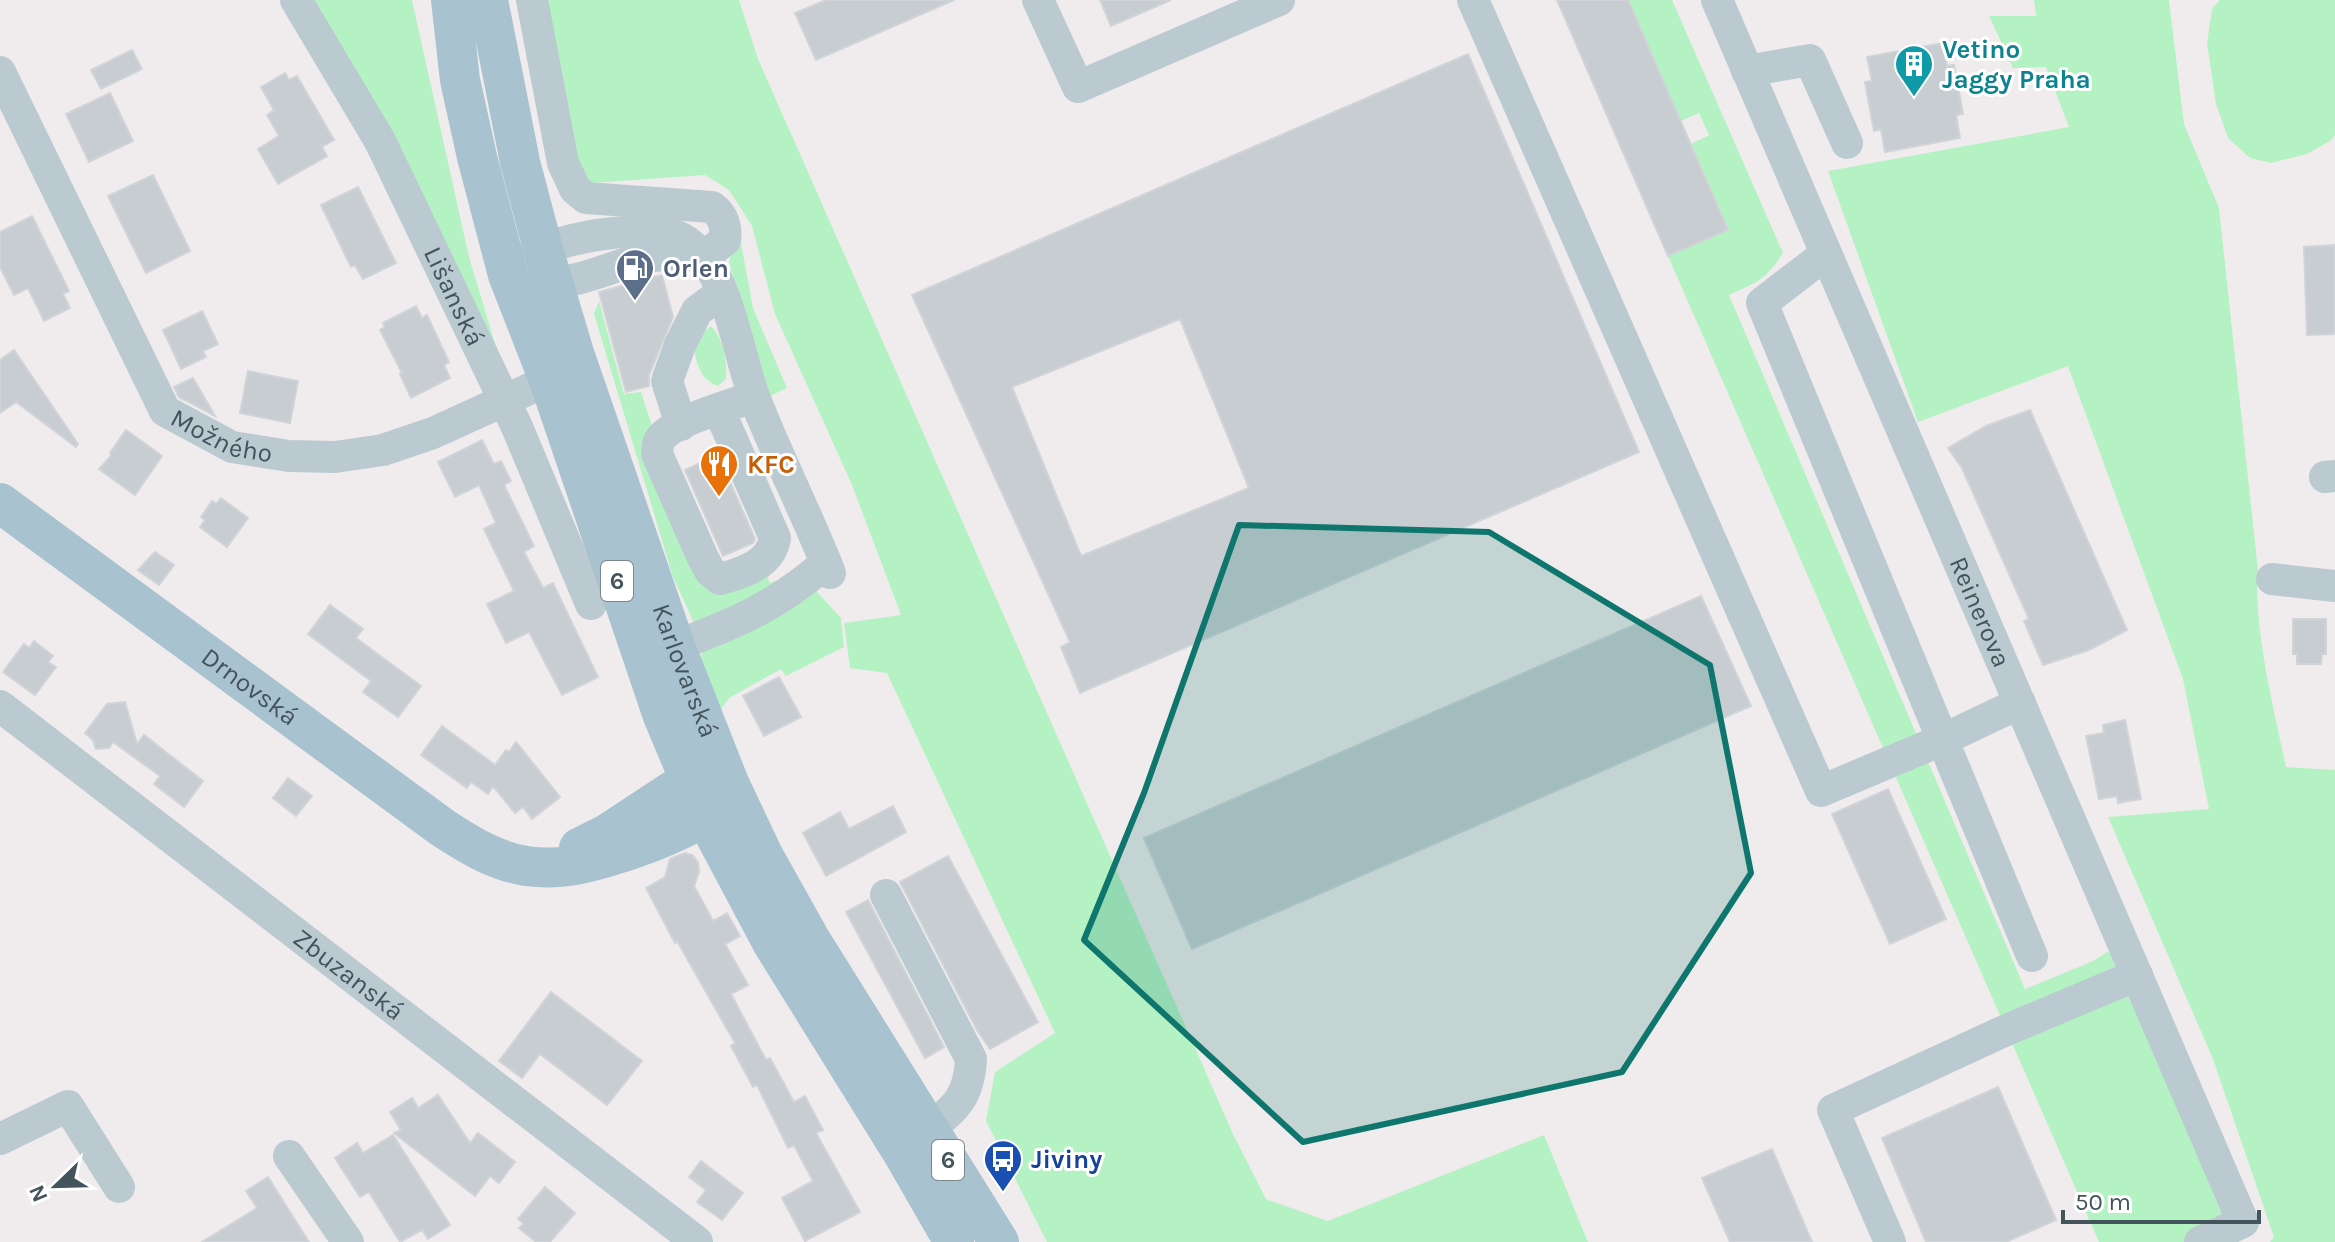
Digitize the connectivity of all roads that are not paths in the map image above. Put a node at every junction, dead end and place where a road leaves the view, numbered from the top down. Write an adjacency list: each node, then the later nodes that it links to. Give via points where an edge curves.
1 (296, 0): 19 (street, Lišanská, via 380,141)
2 (451, 0): 15 (main road, Karlovarská / 6, via 460,80)
3 (488, 0): 14 (main road, Karlovarská / 6, via 520,162)
4 (532, 0): 13 (street, via 563,163 575,189 586,198 712,207 724,222 725,240)
5 (1038, 0): 6 (street, via 1078,87)
6 (1279, 0)
7 (1473, 0): 31 (street, via 1821,791)
8 (1717, 0): 9 (street, Reinerova)
9 (1747, 71): 11 (street, via 1810,60); 12 (street, Reinerova)
10 (0, 72): 19 (street, Možného, via 165,411 232,447 335,457 383,450)
11 (1847, 143)
12 (1826, 254): 29 (street, Reinerova); 31 (street, via 1762,303)
13 (704, 257): 14 (street, via 685,253); 16 (street)
14 (548, 267): 15 (street); 28 (main road, Karlovarská / 6)
15 (508, 275): 17 (main road, Karlovarská / 6)
16 (721, 293): 18 (street); 21 (street, via 697,311 667,381)
17 (549, 380): 19 (street, Možného); 33 (main road, Karlovarská / 6, via 663,716)
18 (754, 397): 20 (street); 24 (street)
19 (504, 401): 27 (street, Lišanská)
20 (719, 410): 21 (street); 23 (street, via 775,538)
21 (681, 425): 23 (street, via 659,441 657,454 710,571 720,579)
22 (0, 503): 33 (main road, Drnovská, via 443,828 505,861 568,867 657,840)
23 (769, 556): 24 (street)
24 (823, 557): 28 (street, via 780,598 740,621)
25 (2272, 579): 26 (street)
26 (2335, 586)
27 (591, 604)
28 (675, 646): 32 (main road, Karlovarská / 6)
29 (2020, 703): 31 (street); 36 (street, Reinerova)
30 (3, 714): 42 (street, Zbuzanská)
31 (1942, 740): 35 (street)
32 (729, 783): 33 (main road, via 722,802); 37 (main road, Karlovarská / 6, via 810,939)
33 (697, 798): 43 (main road, Karlovarská / 6, via 773,944)
34 (886, 895): 37 (street, via 971,1059 961,1100)
35 (2032, 956)
36 (2137, 975): 45 (street, via 1833,1110); 46 (street, Reinerova, via 2243,1222)
37 (929, 1129): 44 (main road, Karlovarská / 6)
38 (0, 1139): 40 (street, via 68,1106)
39 (289, 1156): 41 (street)
40 (119, 1187)
41 (348, 1242)
42 (697, 1242)
43 (954, 1242)
44 (999, 1242)
45 (1890, 1242)
46 (2200, 1242)

